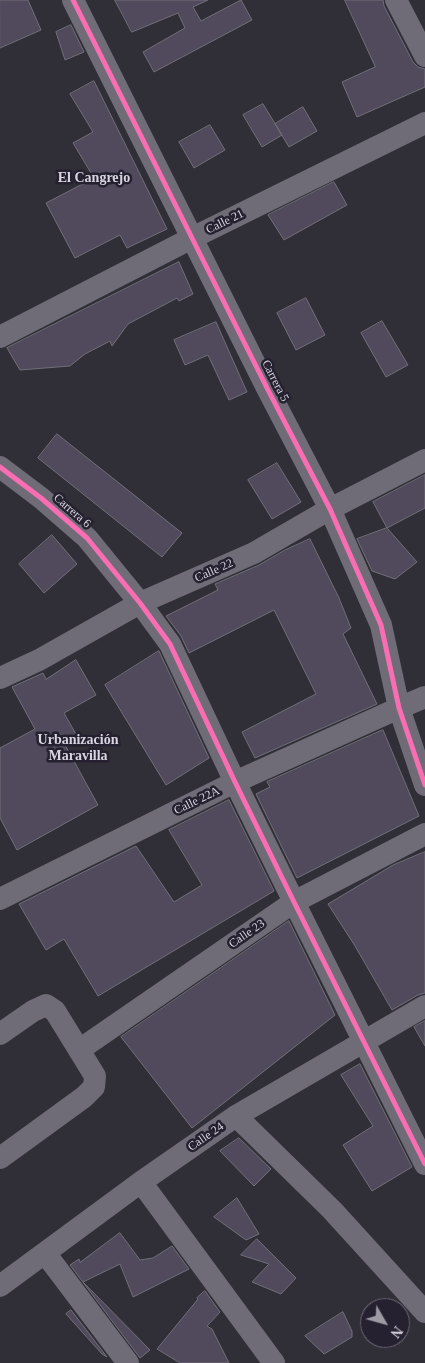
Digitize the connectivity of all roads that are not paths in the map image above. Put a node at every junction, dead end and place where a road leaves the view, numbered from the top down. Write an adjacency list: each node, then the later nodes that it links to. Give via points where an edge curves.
1 (73, 0): 5 (street, Carrera 5)
2 (396, 0): 3 (street)
3 (425, 56)
4 (425, 124): 5 (street, Calle 21)
5 (192, 238): 6 (street, Calle 21); 9 (street, Carrera 5)
6 (0, 337)
7 (425, 460): 9 (street, Calle 22)
8 (0, 467): 10 (street, Carrera 6, via 87,538)
9 (330, 509): 10 (street, Calle 22, via 254,554); 13 (street, Carrera 5, via 381,625)
10 (140, 603): 11 (street, Calle 22, via 39,660); 14 (street, Carrera 6, via 170,644)
11 (0, 678)
12 (425, 697): 13 (street, Calle 22A)
13 (399, 708): 14 (street, Calle 22A); 15 (street, Carrera 5)
14 (235, 782): 17 (street, Calle 22A); 18 (street, Carrera 6)
15 (425, 785)
16 (425, 834): 18 (street, Calle 23)
17 (0, 899)
18 (294, 902): 21 (street, Carrera 6); 22 (street, Calle 23)
19 (425, 1006): 21 (street, Calle 24)
20 (0, 1034): 22 (street, via 46,1005 55,1011)
21 (363, 1041): 23 (street, Calle 24); 24 (street, Carrera 6)
22 (79, 1050): 25 (street, via 95,1076 94,1087 84,1098)
23 (236, 1116): 26 (street, Calle 24); 29 (street, via 332,1210)
24 (422, 1152)
25 (0, 1158)
26 (141, 1182): 27 (street, Calle 24); 31 (street)
27 (45, 1253): 28 (street, Calle 24); 30 (street)
28 (0, 1286)
29 (425, 1312)
30 (128, 1363)
31 (274, 1363)

